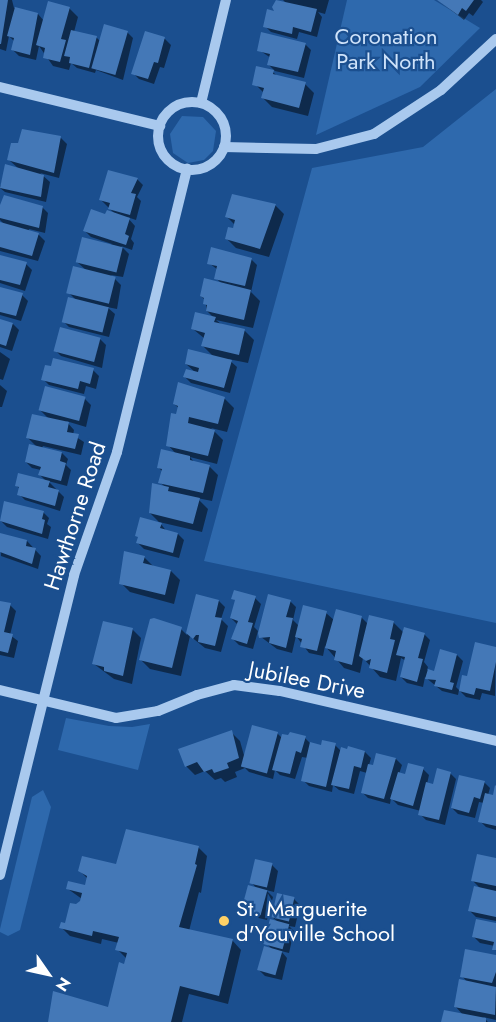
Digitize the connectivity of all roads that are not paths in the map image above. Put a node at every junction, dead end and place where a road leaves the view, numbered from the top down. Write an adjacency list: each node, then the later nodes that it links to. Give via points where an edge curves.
1 (226, 0): 4 (street)
2 (496, 39): 6 (street, via 441,90 374,134 316,148)
3 (0, 87): 5 (street)
4 (201, 103): 5 (street, via 180,104 171,109); 6 (street, via 219,115 226,136)
5 (160, 126): 7 (street, via 159,141 164,154)
6 (224, 147): 7 (street, via 209,165)
7 (187, 169): 9 (street, Hawthorne Road, via 117,452 74,575)
8 (0, 690): 9 (street, Jubilee Drive)
9 (43, 700): 10 (street, Jubilee Drive, via 116,718 158,711 234,685 280,691); 11 (street, Hawthorne Road)
10 (496, 741)
11 (0, 874)

